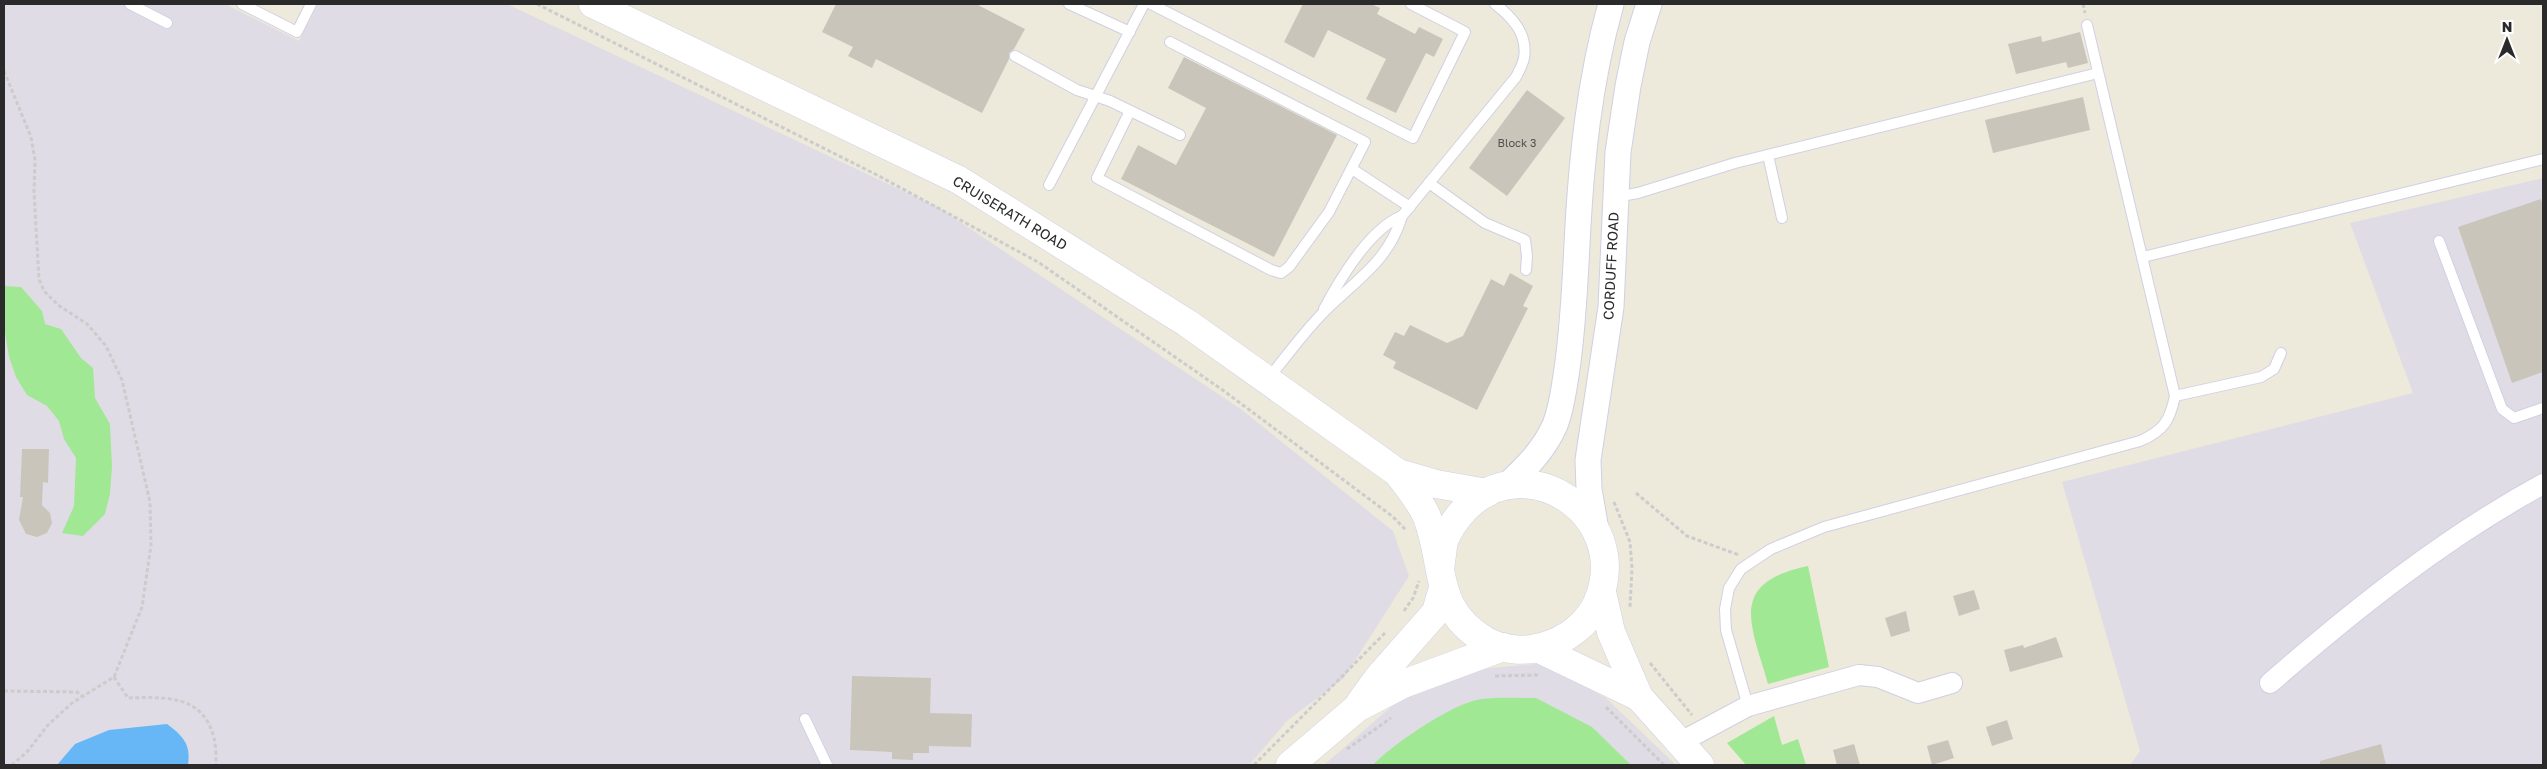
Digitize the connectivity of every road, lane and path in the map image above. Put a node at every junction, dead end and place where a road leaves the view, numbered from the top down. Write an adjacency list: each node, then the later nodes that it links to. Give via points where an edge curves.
1 (130, 4): 14 (lane)
2 (242, 4): 3 (lane, via 298,32)
3 (311, 4)
4 (537, 4): 47 (path, via 877,175 1038,262 1232,397 1392,516 1404,526)
5 (593, 4): 38 (main road, CRUISERATH ROAD, via 959,180 1120,279)
6 (1069, 4): 13 (lane)
7 (1144, 4): 16 (lane)
8 (1151, 4): 9 (lane, via 1413,138 1465,32)
9 (1411, 4)
10 (1495, 4): 27 (lane, via 1514,19 1522,38 1524,58 1511,83)
11 (1611, 4): 43 (street, via 1588,112 1574,319 1563,395 1555,424 1544,446 1527,467)
12 (1649, 4): 29 (street, CORDUFF ROAD, via 1628,86)
13 (1088, 8): 16 (lane)
14 (168, 22)
15 (2087, 25): 20 (lane)
16 (1130, 32): 21 (lane)
17 (1170, 42): 26 (lane, via 1365,142)
18 (1015, 56): 21 (lane)
19 (4, 71): 59 (path, via 31,137 35,160 34,208 39,279 44,291 58,305 87,324 106,346 122,380 150,502 151,545 142,608)
20 (2098, 73): 24 (lane); 34 (lane)
21 (1096, 97): 22 (lane); 28 (lane)
22 (1130, 111): 23 (lane); 26 (lane, via 1098,178 1280,273 1289,267 1330,212)
23 (1180, 135)
24 (1768, 155): 29 (lane); 32 (lane)
25 (2543, 159): 34 (lane)
26 (1352, 169): 30 (lane)
27 (1430, 183): 30 (lane); 35 (lane, via 1485,223 1525,240)
28 (1049, 185)
29 (1614, 197): 46 (street, CORDUFF ROAD, via 1611,307 1588,460)
30 (1410, 207): 31 (lane)
31 (1402, 216): 36 (lane, via 1397,232 1364,277); 36 (lane, via 1390,221 1366,246 1340,279)
32 (1782, 218)
33 (2439, 241): 40 (lane, via 2502,409 2514,418)
34 (2143, 257): 39 (lane)
35 (1526, 270)
36 (1320, 316): 38 (lane)
37 (2281, 353): 39 (lane, via 2274,369 2261,377)
38 (1268, 380): 41 (main road, CRUISERATH ROAD)
39 (2175, 396): 48 (lane, via 2166,423 2155,434 2140,441 1824,527 1771,549)
40 (2543, 408)
41 (1398, 473): 43 (main road, CRUISERATH ROAD, via 1436,484); 49 (main road, CRUISERATH ROAD, via 1427,515)
42 (2543, 484): 61 (street, via 2469,528 2345,617)
43 (1496, 490): 46 (main road, via 1528,485 1554,490 1579,506); 49 (main road, via 1469,504 1456,520 1445,540)
44 (1636, 493): 48 (path, via 1688,536)
45 (1613, 500): 51 (path, via 1630,542)
46 (1596, 530): 50 (main road, via 1604,550)
47 (1410, 537)
48 (1753, 561): 66 (lane, via 1741,569 1729,588 1725,609 1726,630)
49 (1434, 577): 52 (path, via 1413,598); 54 (main road, via 1463,623 1472,632); 67 (main road, via 1436,612)
50 (1602, 592): 55 (main road, via 1578,629 1565,638); 64 (main road, via 1611,632)
51 (1630, 613)
52 (1400, 618)
53 (1387, 631): 76 (path)
54 (1503, 647): 55 (main road, via 1518,650); 67 (main road, via 1404,684)
55 (1537, 648): 64 (main road)
56 (1648, 661): 70 (path)
57 (1493, 676): 58 (path)
58 (1547, 676)
59 (114, 677): 63 (path); 74 (path, via 128,698 184,700 203,714 214,738)
60 (1952, 683): 66 (street, via 1918,693 1878,677 1859,675)
61 (2270, 683)
62 (4, 691): 63 (path, via 77,692)
63 (82, 696): 73 (path, via 48,725 27,752)
64 (1639, 697): 71 (main road)
65 (1602, 704): 78 (path)
66 (1748, 706): 70 (street)
67 (1356, 708): 77 (main road)
68 (1393, 716): 72 (path)
69 (805, 719): 75 (lane)
70 (1704, 729): 71 (street)
71 (1679, 743): 79 (main road)
72 (1344, 750)
73 (8, 765)
74 (216, 765)
75 (827, 765)
76 (1254, 765)
77 (1290, 765)
78 (1664, 765)
79 (1700, 765)

